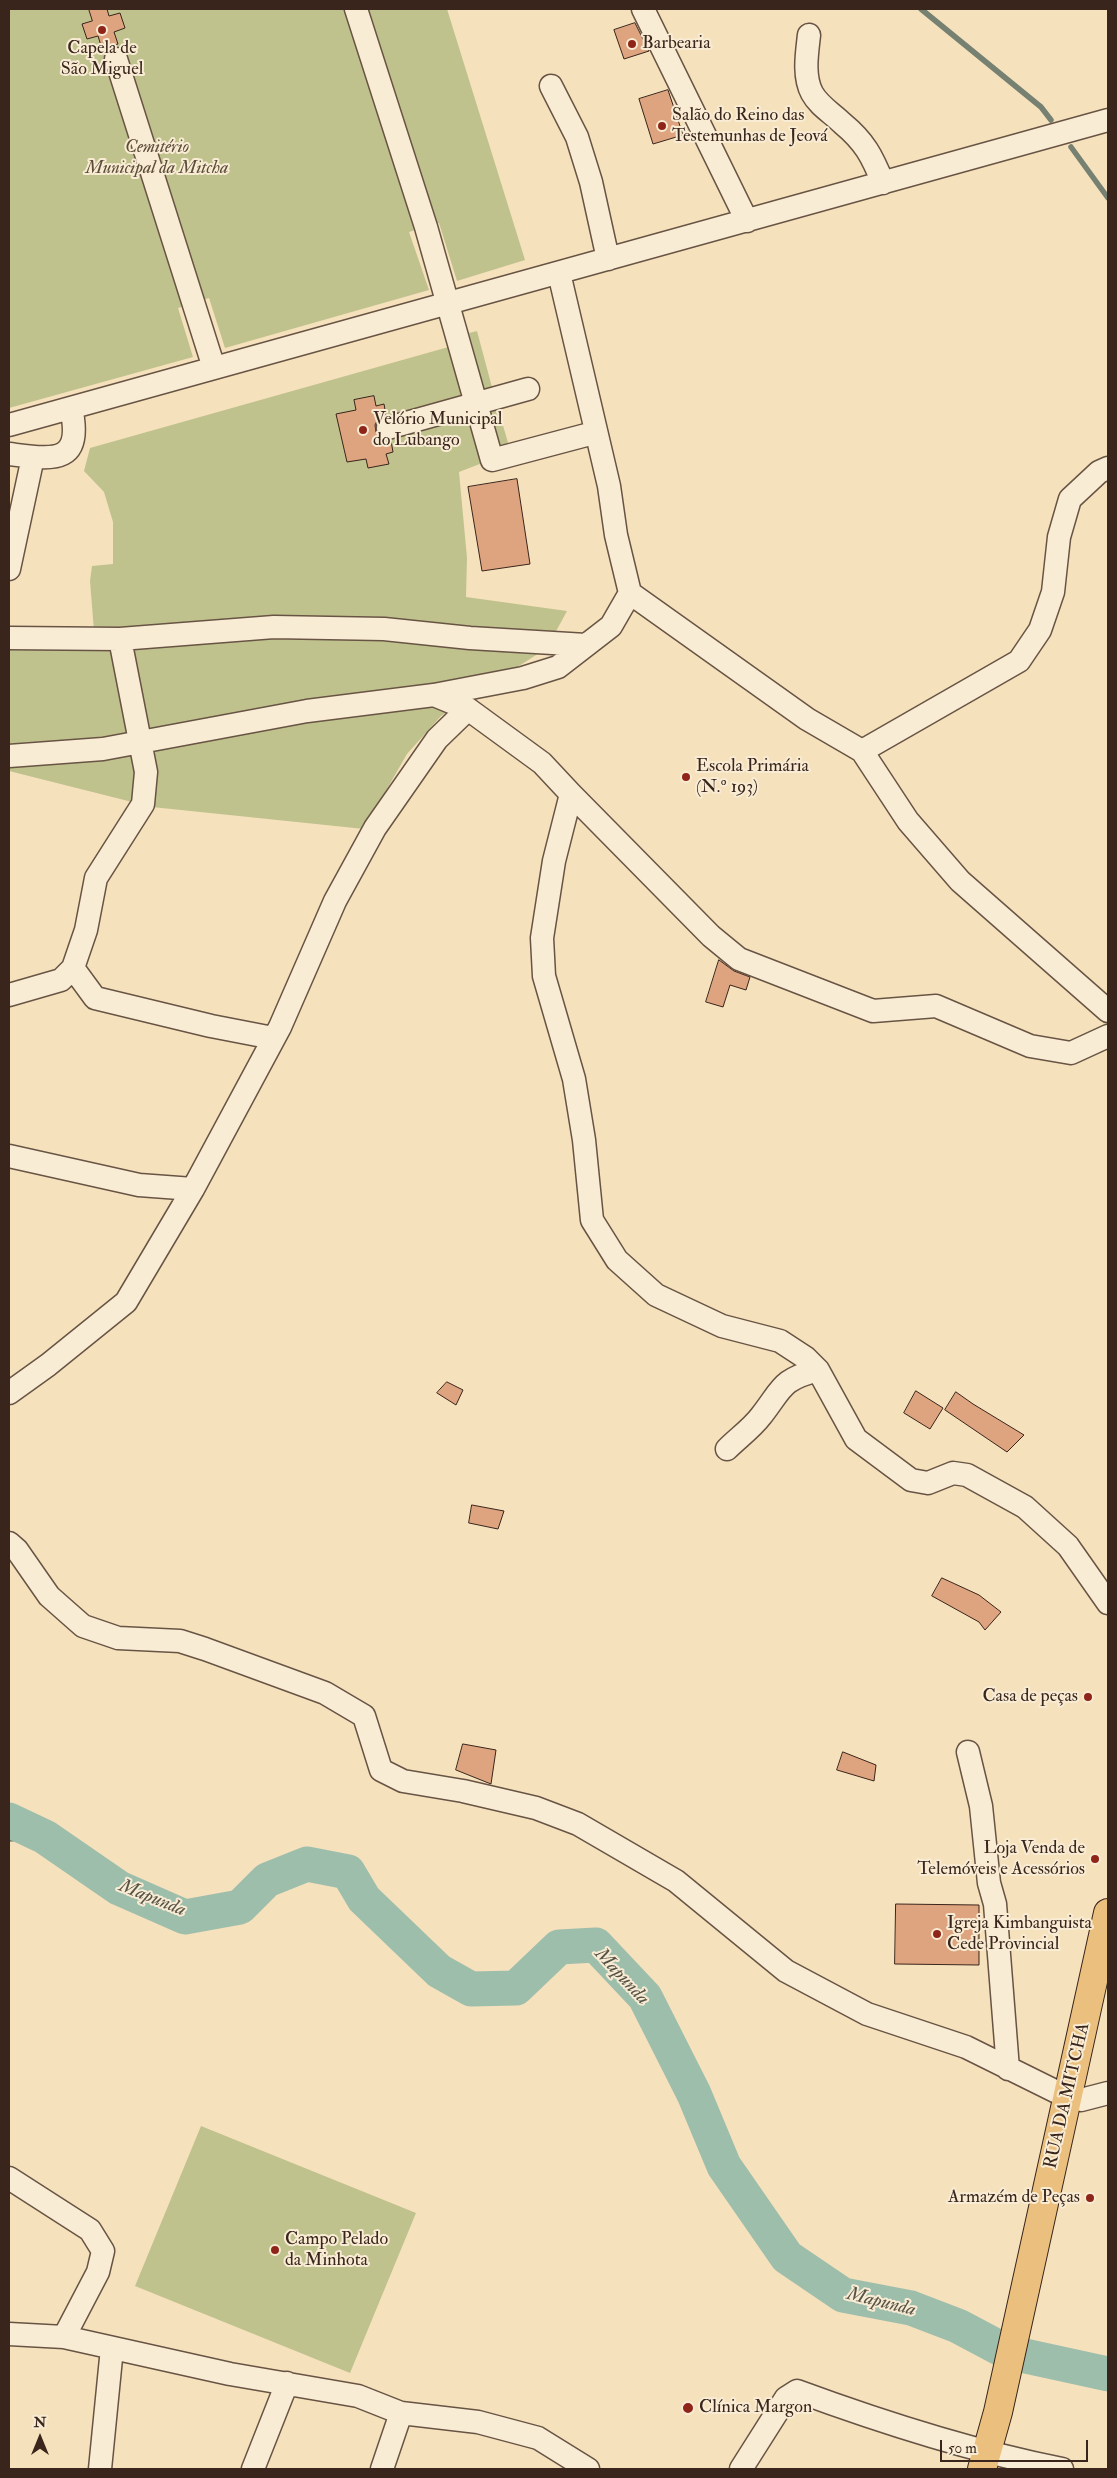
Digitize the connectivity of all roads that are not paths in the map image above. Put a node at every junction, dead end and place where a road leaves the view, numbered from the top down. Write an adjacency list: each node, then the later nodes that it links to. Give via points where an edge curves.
1 (356, 9): 11 (street)
2 (643, 9): 8 (street)
3 (809, 35): 7 (street, via 806,66 811,92 871,153)
4 (116, 59): 12 (street)
5 (551, 86): 9 (street, via 576,137 591,182)
6 (1108, 120): 7 (street)
7 (883, 183): 8 (street)
8 (747, 221): 9 (street)
9 (608, 259): 10 (street)
10 (559, 272): 11 (street); 23 (street, via 609,486 616,535)
11 (448, 303): 12 (street); 14 (street)
12 (214, 368): 15 (street)
13 (528, 389): 14 (street)
14 (477, 404): 17 (street); 18 (street, via 492,460)
15 (71, 408): 16 (street); 20 (street, via 75,425 72,443 66,452 56,458)
16 (9, 425)
17 (388, 428)
18 (590, 434)
19 (9, 454): 20 (street)
20 (33, 457): 22 (street)
21 (1108, 468): 30 (street, via 1099,472 1070,499 1059,537 1052,592 1040,630 1019,660)
22 (9, 569)
23 (630, 593): 26 (street, via 611,626); 30 (street, via 807,719)
24 (9, 638): 25 (street)
25 (120, 639): 26 (street, via 274,627 384,629); 29 (street)
26 (586, 645): 27 (street, via 558,667 523,678)
27 (434, 695): 28 (street); 29 (street, via 307,711)
28 (468, 709): 32 (street, via 542,763); 37 (street, via 437,738 375,828 335,901)
29 (140, 743): 31 (street); 33 (street, via 146,772 143,804 96,878 86,930)
30 (862, 751): 35 (street, via 908,820 960,881)
31 (9, 756)
32 (571, 794): 36 (street, via 711,936 739,959 872,1011 936,1006 1030,1046 1071,1053); 40 (street, via 554,860 542,938 543,966 574,1079 592,1220 617,1260 656,1295 722,1326 780,1341)
33 (73, 968): 34 (street, via 61,980); 37 (street, via 95,998)
34 (9, 995)
35 (1108, 1011)
36 (1108, 1036)
37 (273, 1038): 39 (street)
38 (9, 1156): 39 (street, via 139,1185)
39 (193, 1189): 41 (street, via 126,1302)
40 (818, 1370): 42 (street, via 795,1376 783,1385 760,1418); 44 (street, via 856,1439 911,1480 928,1483 953,1473 967,1474 1025,1507 1068,1546)
41 (9, 1393)
42 (727, 1449)
43 (9, 1543): 47 (street, via 49,1596 83,1626 118,1638 180,1641 325,1693 364,1716 381,1770 403,1781 536,1808 578,1824 676,1881 786,1970 868,2014 966,2047)
44 (1108, 1603)
45 (968, 1752): 47 (street, via 981,1806 989,1883 995,1904)
46 (1108, 1913): 49 (main road, RUA DA MITCHA)
47 (1008, 2069): 49 (street)
48 (1108, 2093): 49 (street, via 1081,2100)
49 (1069, 2098): 57 (main road, RUA DA MITCHA)
50 (9, 2178): 52 (street, via 90,2230 103,2250 98,2272)
51 (9, 2334): 52 (street)
52 (64, 2337): 53 (street)
53 (112, 2348): 54 (street); 58 (street)
54 (287, 2383): 55 (street, via 358,2396); 59 (street)
55 (401, 2413): 60 (street); 61 (street, via 478,2422 538,2438)
56 (746, 2461): 57 (street, via 786,2398 797,2391)
57 (984, 2461): 62 (street)
58 (100, 2469)
59 (253, 2469)
60 (382, 2469)
61 (588, 2469)
62 (1062, 2469)

